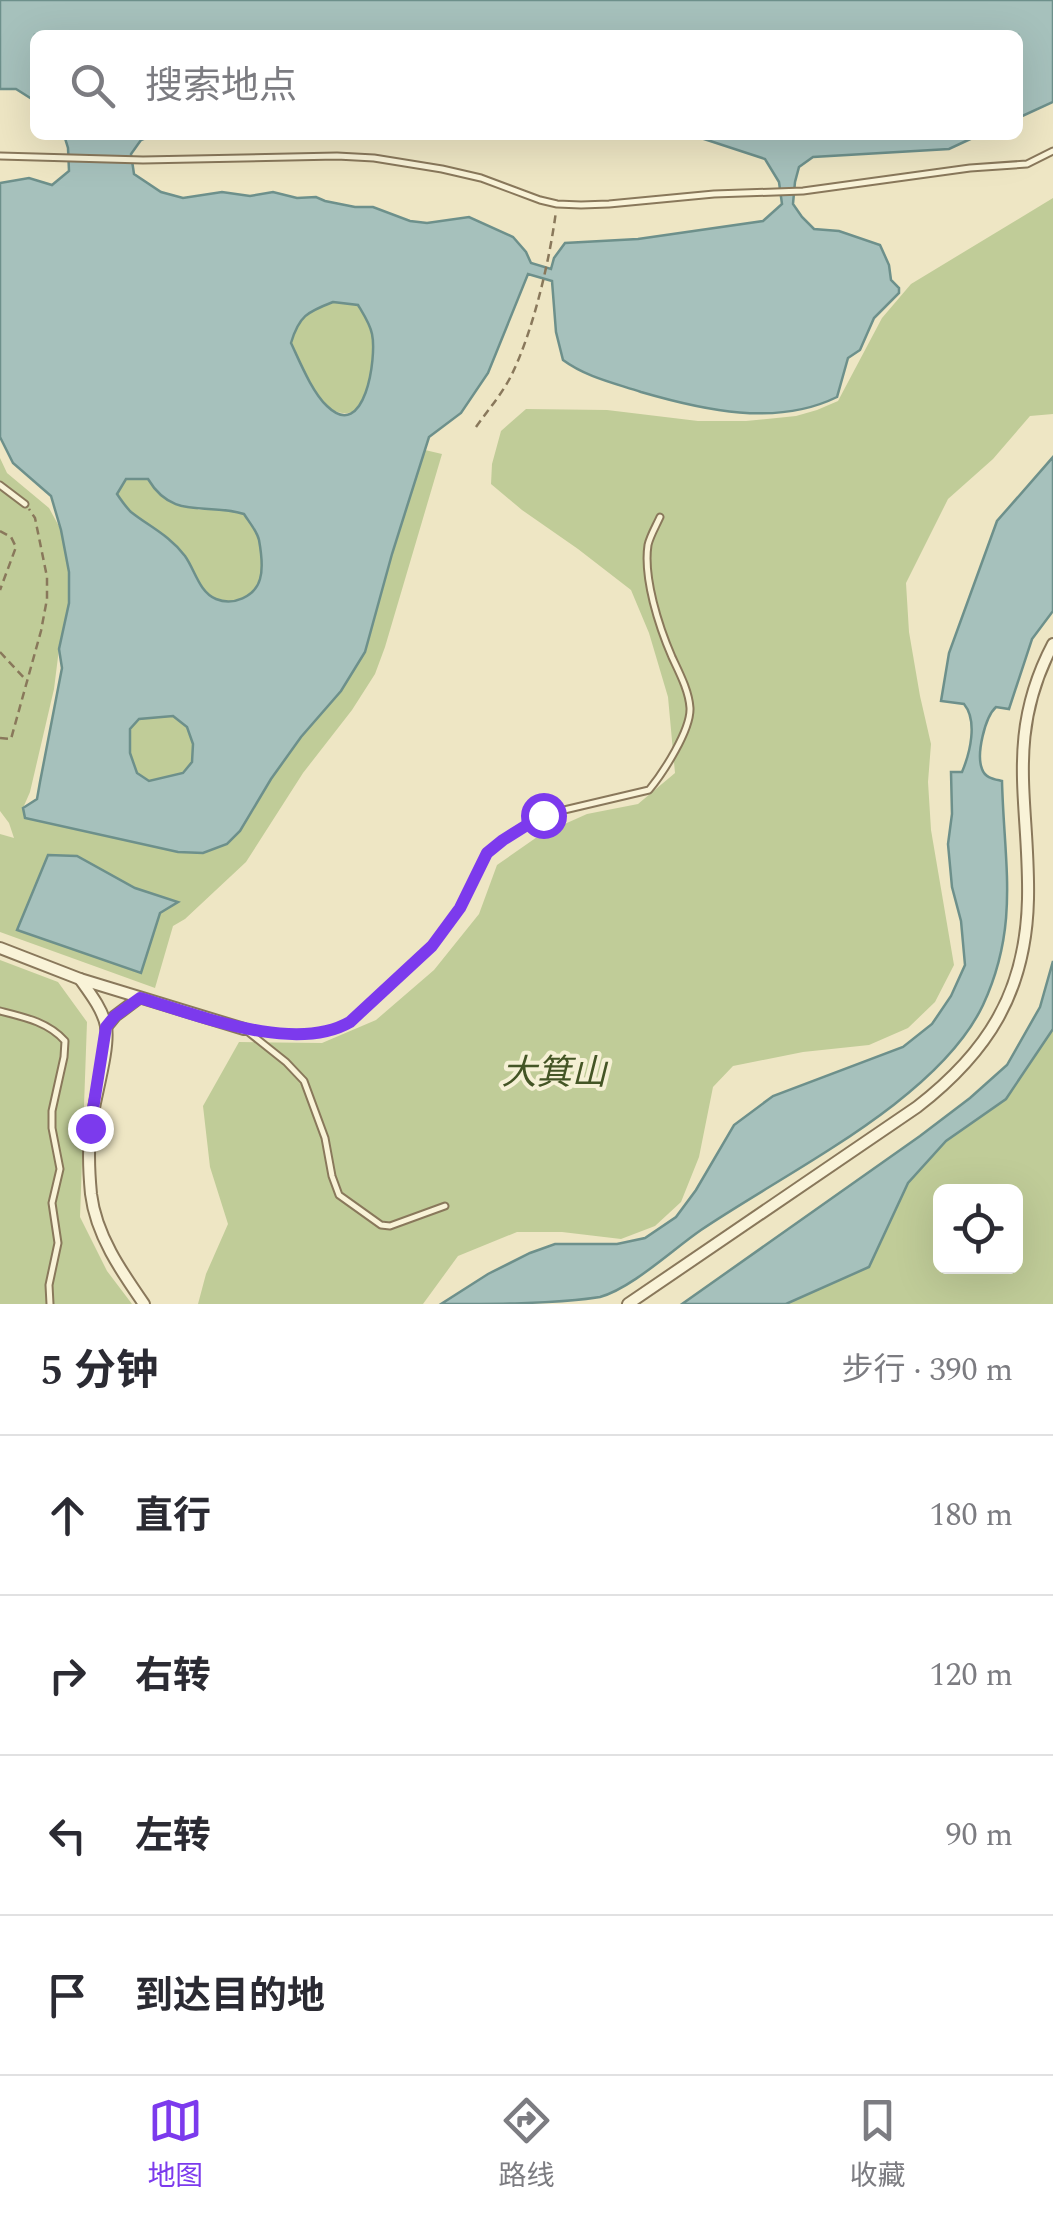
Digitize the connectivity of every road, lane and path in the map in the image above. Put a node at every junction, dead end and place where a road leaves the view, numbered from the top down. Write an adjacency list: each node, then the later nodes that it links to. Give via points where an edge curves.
1 (1053, 152): 3 (lane, via 1027,164 802,191)
2 (0, 156): 3 (lane, via 374,158 442,168)
3 (557, 204): 4 (path, via 524,341 511,376)
4 (476, 427)
5 (0, 485): 6 (lane)
6 (26, 504): 12 (path, via 48,577)
7 (660, 517): 19 (lane, via 648,542 650,586 690,710 649,790 543,815 503,840 487,853 432,946 350,1022 320,1034)
8 (0, 531): 9 (path, via 16,547)
9 (0, 590)
10 (1053, 644): 23 (street, via 1030,698 1022,742 1028,896 1019,970 978,1051 918,1108)
11 (0, 652): 12 (path)
12 (28, 681): 13 (path, via 11,739)
13 (0, 738)
14 (0, 948): 15 (street)
15 (80, 979): 16 (street); 18 (street)
16 (140, 998): 18 (street); 19 (street)
17 (0, 1010): 21 (lane, via 36,1021 65,1041 52,1111 60,1168 52,1204 58,1243)
18 (106, 1027): 22 (street, via 90,1128 91,1193 105,1241)
19 (244, 1029): 20 (lane, via 304,1080 338,1194 380,1225)
20 (445, 1206)
21 (50, 1304)
22 (144, 1304)
23 (628, 1304)

